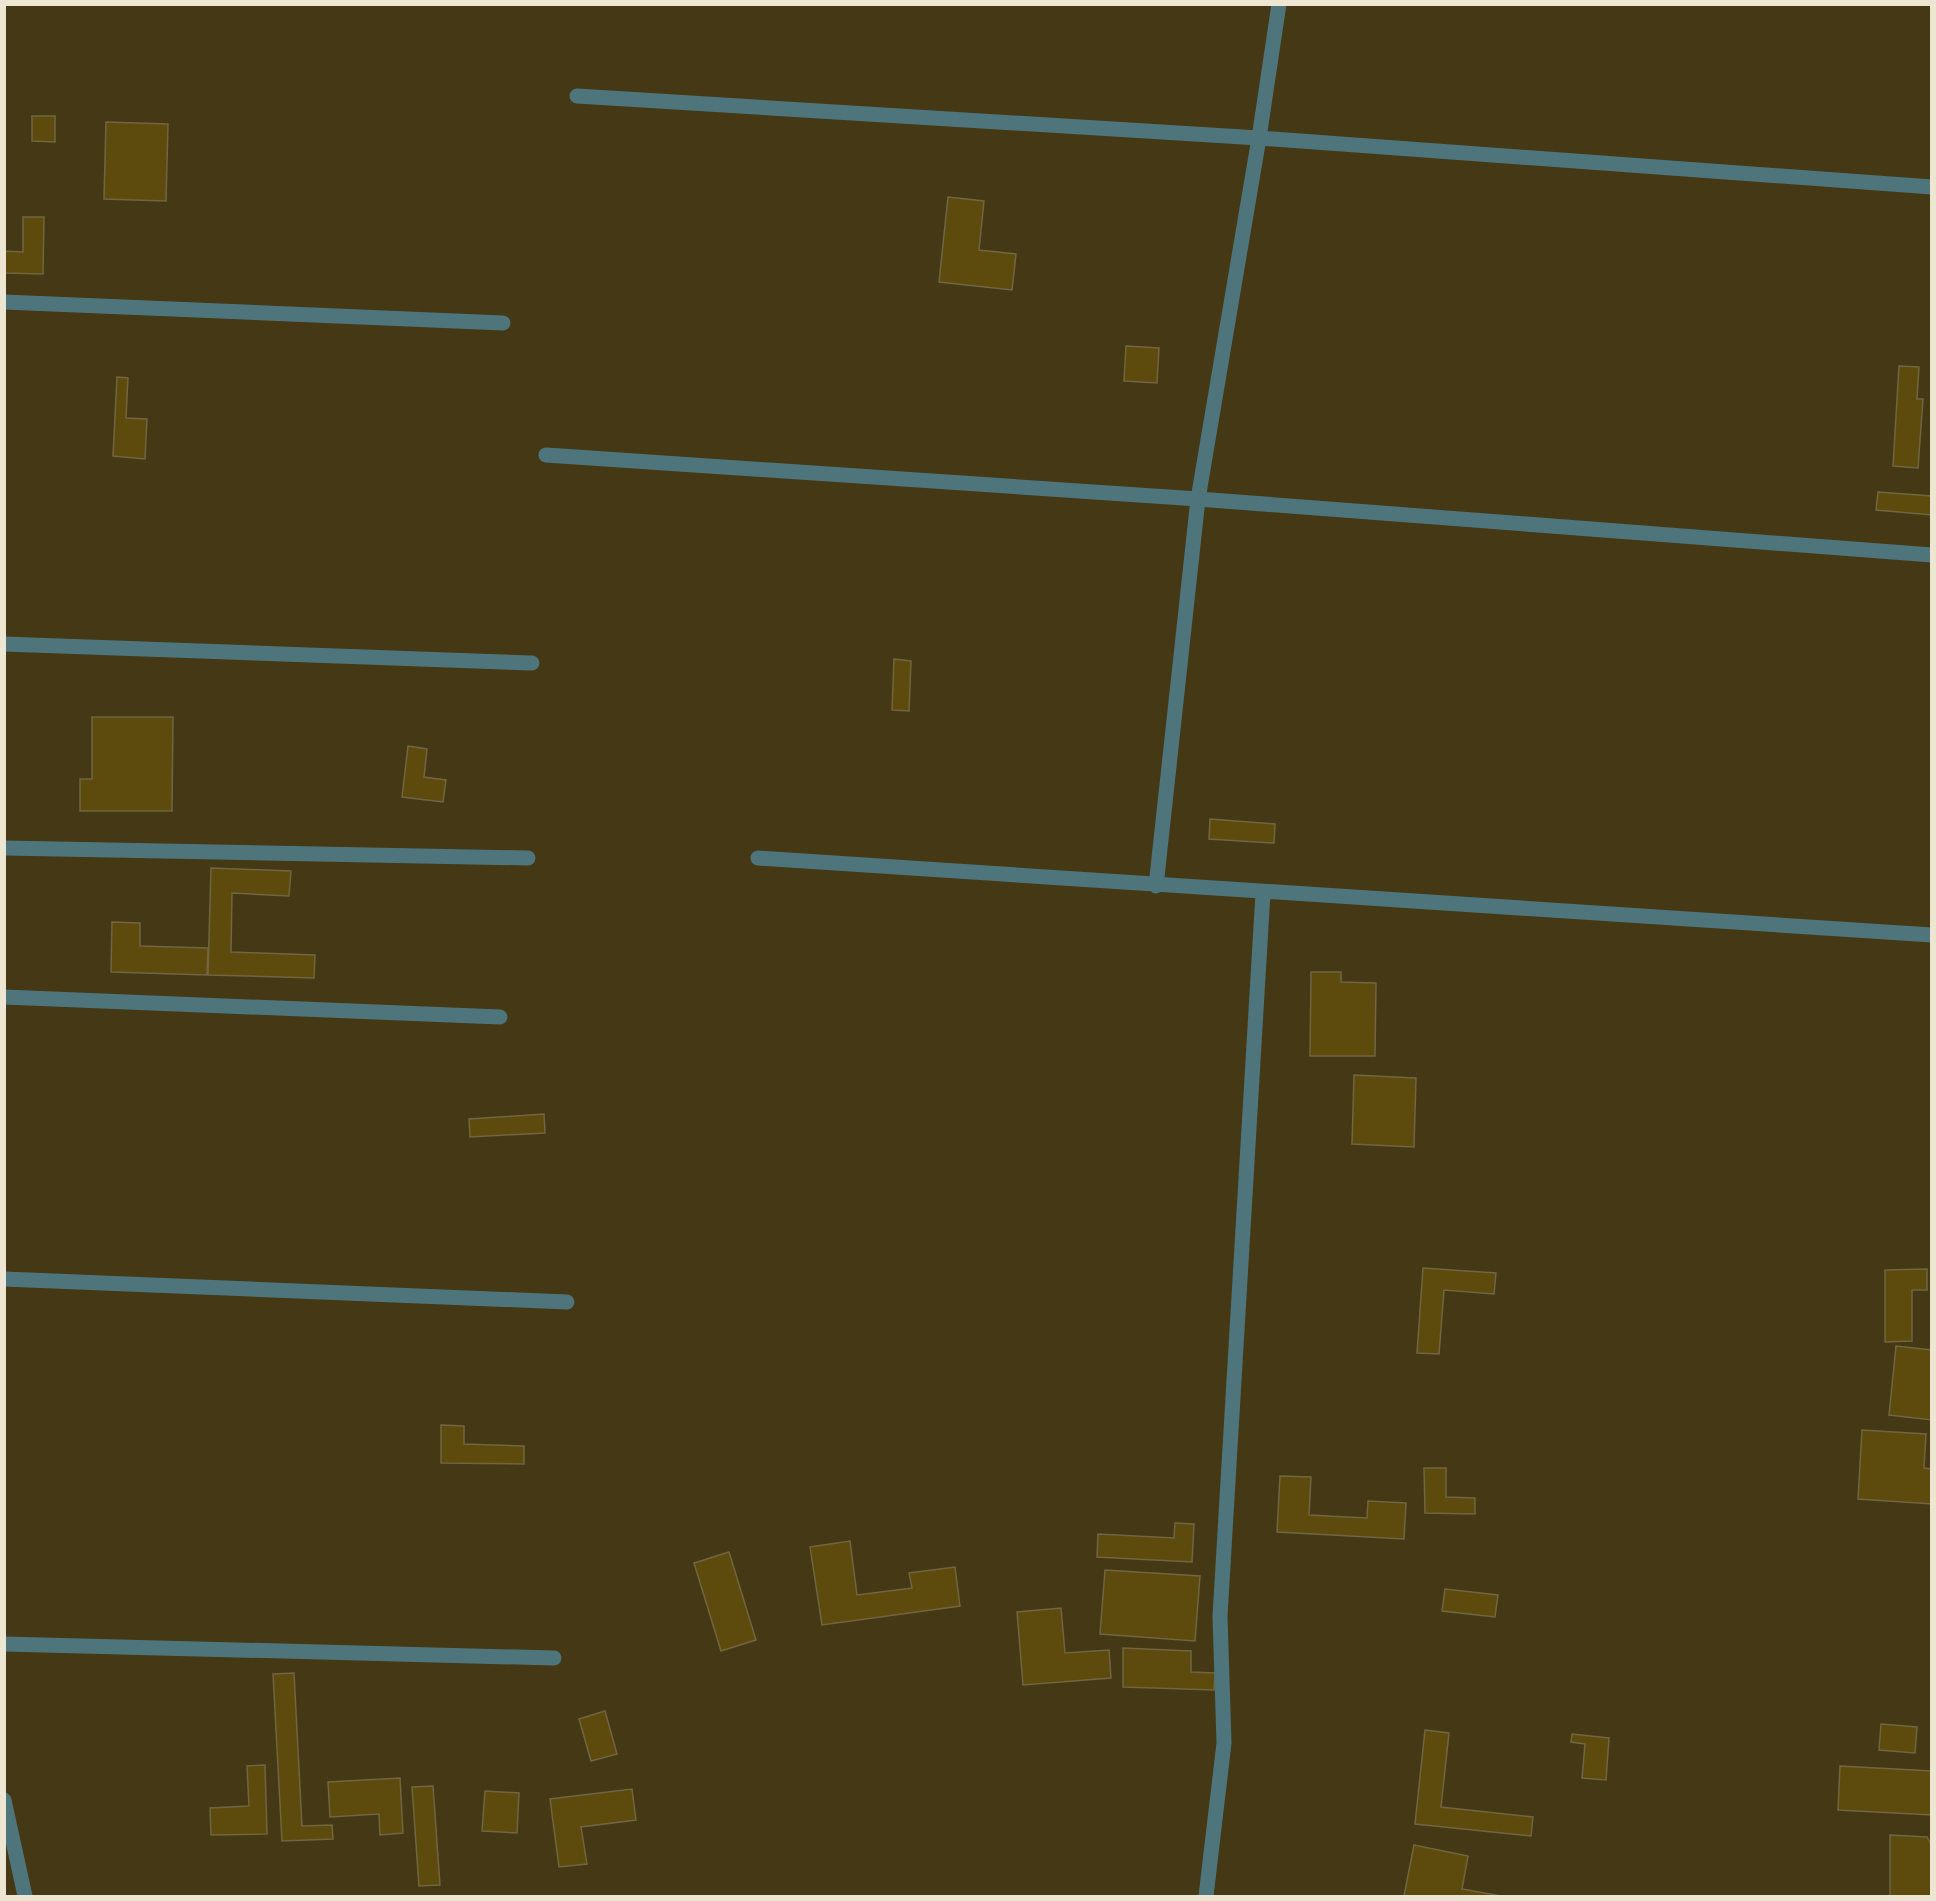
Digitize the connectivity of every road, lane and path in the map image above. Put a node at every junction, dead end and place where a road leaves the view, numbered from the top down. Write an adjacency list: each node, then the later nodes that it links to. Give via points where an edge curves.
1 (1279, 4): 3 (street)
2 (577, 96): 3 (street)
3 (1259, 138): 4 (street); 8 (street)
4 (1932, 187)
5 (4, 302): 6 (street)
6 (503, 324)
7 (546, 455): 8 (street)
8 (1198, 499): 9 (street); 15 (street)
9 (1932, 555)
10 (4, 644): 11 (street)
11 (532, 663)
12 (4, 848): 13 (street)
13 (528, 858)
14 (758, 858): 15 (street)
15 (1156, 886): 16 (street)
16 (1263, 893): 17 (street); 26 (street, via 1220,1616 1224,1743)
17 (1932, 935)
18 (4, 997): 19 (street)
19 (500, 1017)
20 (4, 1279): 21 (street)
21 (567, 1302)
22 (4, 1644): 23 (street)
23 (554, 1658)
24 (4, 1800): 25 (street)
25 (25, 1896)
26 (1206, 1896)

